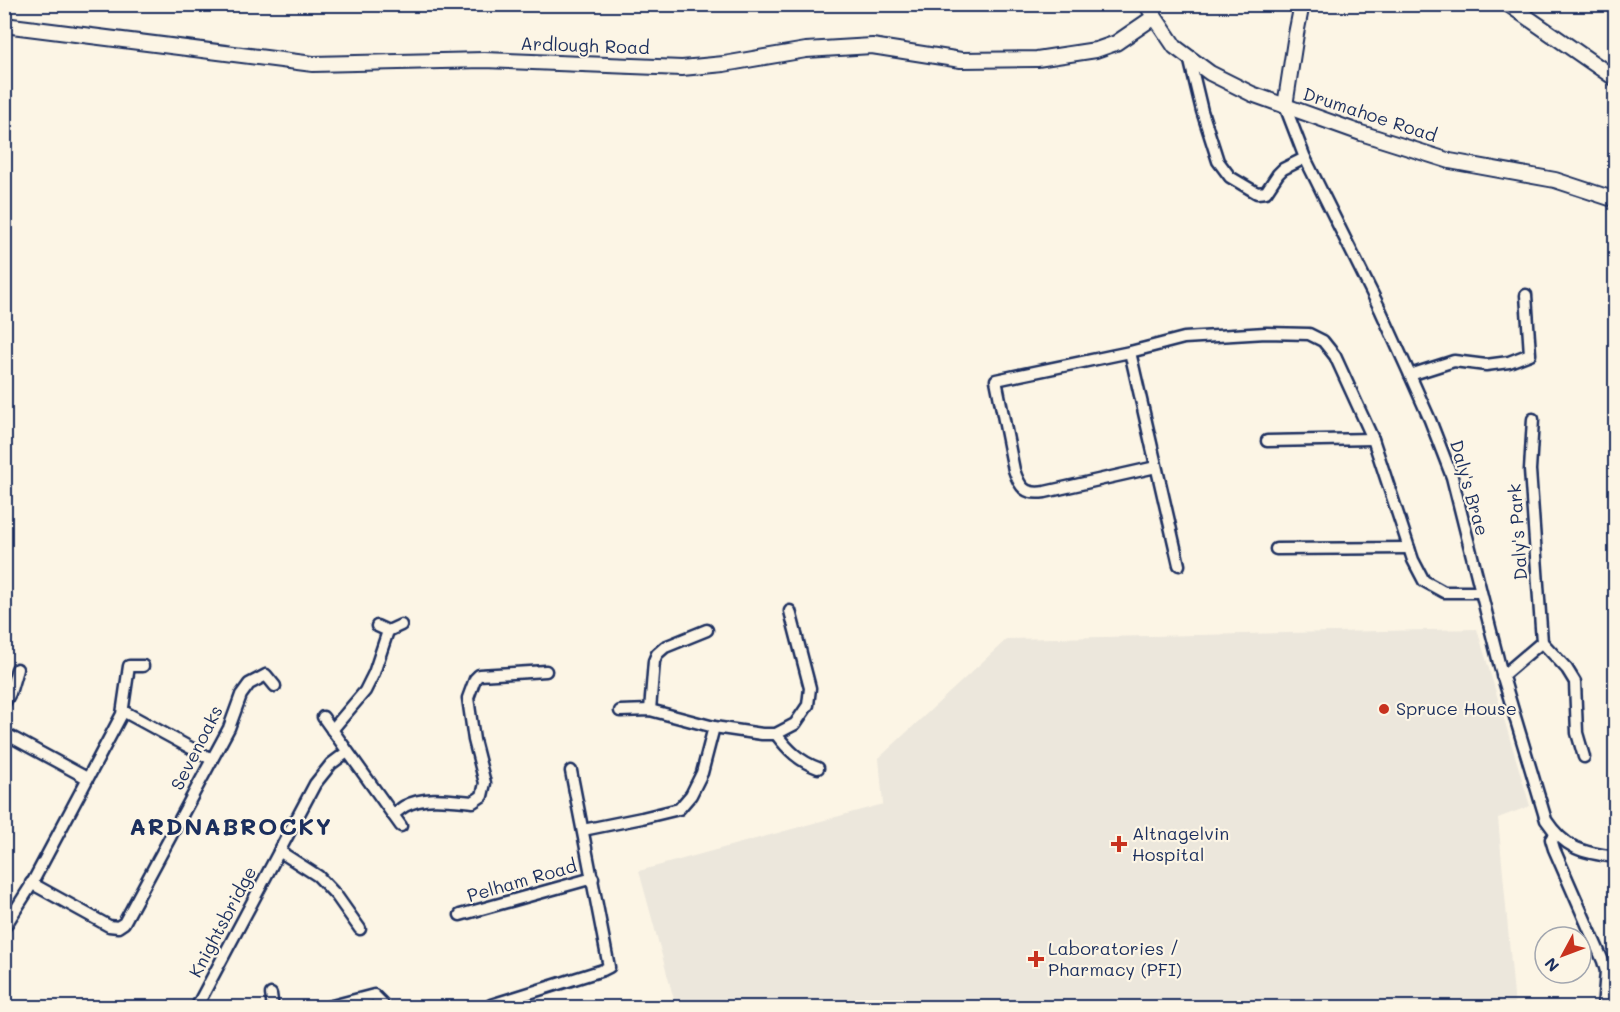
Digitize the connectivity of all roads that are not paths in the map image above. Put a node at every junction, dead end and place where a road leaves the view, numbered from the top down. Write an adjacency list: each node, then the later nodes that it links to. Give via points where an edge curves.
1 (1302, 4): 7 (street)
2 (1508, 4): 6 (street)
3 (1150, 11): 4 (street, Ardlough Road, via 1116,43 1037,59 961,60 872,46 806,50 682,68 484,60 313,64); 5 (street, Drumahoe Road, via 1175,47)
4 (4, 25)
5 (1189, 57): 7 (street, Drumahoe Road, via 1210,73); 8 (street, via 1208,132 1218,161 1230,177 1257,193 1266,192 1283,169)
6 (1616, 80)
7 (1284, 106): 8 (street, Daly's Brae); 9 (street, Drumahoe Road, via 1450,161 1555,180)
8 (1305, 158): 12 (street, Daly's Brae)
9 (1616, 200)
10 (1526, 295): 12 (street, via 1530,354 1486,365 1454,361)
11 (1130, 352): 14 (street, via 1184,339 1309,334 1323,341 1335,356); 16 (street); 16 (street, via 996,380 1014,470 1024,490 1033,494)
12 (1410, 375): 20 (street, Daly's Brae, via 1452,477)
13 (1533, 418): 26 (street, Daly's Park, via 1530,470)
14 (1373, 439): 15 (street); 17 (street)
15 (1267, 441)
16 (1156, 468): 19 (street)
17 (1409, 548): 18 (street); 20 (street, via 1424,581 1444,592)
18 (1276, 549)
19 (1179, 565)
20 (1479, 592): 30 (street, Daly's Brae)
21 (790, 611): 40 (street, via 810,688 808,705 795,724)
22 (401, 625): 25 (street)
23 (377, 626): 25 (street)
24 (707, 630): 33 (street, via 657,654)
25 (388, 631): 38 (street, via 365,691)
26 (1542, 642): 30 (street); 42 (street, via 1575,682 1577,733)
27 (143, 666): 34 (street, via 129,666)
28 (17, 669): 32 (street)
29 (546, 671): 47 (street, via 479,675 475,679 468,698 485,783 482,796 473,802 437,798 420,801)
30 (1502, 675): 50 (street, Daly's Brae, via 1540,805)
31 (274, 686): 43 (street, Sevenoaks, via 266,675 249,684)
32 (4, 704)
33 (650, 710): 35 (street); 37 (street)
34 (123, 711): 43 (street); 46 (street)
35 (620, 711)
36 (323, 717): 38 (street)
37 (714, 726): 40 (street); 49 (street, via 702,773 679,809)
38 (332, 730): 41 (street)
39 (4, 733): 46 (street)
40 (776, 734): 44 (street, via 795,756)
41 (347, 752): 47 (street); 51 (street, Knightsbridge, via 320,776)
42 (1584, 757)
43 (211, 759): 54 (street, Sevenoaks, via 124,923 109,926)
44 (818, 768)
45 (571, 771): 49 (street, Pelham Road)
46 (87, 778): 54 (street)
47 (393, 815): 48 (street)
48 (401, 826)
49 (583, 830): 53 (street, Pelham Road)
50 (1555, 835): 52 (street, via 1586,852); 66 (street, Daly's Brae, via 1551,840 1554,849 1606,971)
51 (279, 851): 56 (street, via 318,876); 61 (street, Knightsbridge)
52 (1616, 857)
53 (593, 878): 55 (street, Pelham Road); 65 (street, Pelham Road, via 609,967)
54 (31, 884): 58 (street)
55 (460, 915)
56 (352, 920): 57 (street); 59 (street)
57 (341, 927)
58 (4, 928)
59 (360, 929)
60 (271, 994): 62 (street)
61 (196, 1008)
62 (273, 1008)
63 (324, 1008): 64 (street, via 374,994)
64 (384, 1008)
65 (489, 1008)
66 (1603, 1008)

